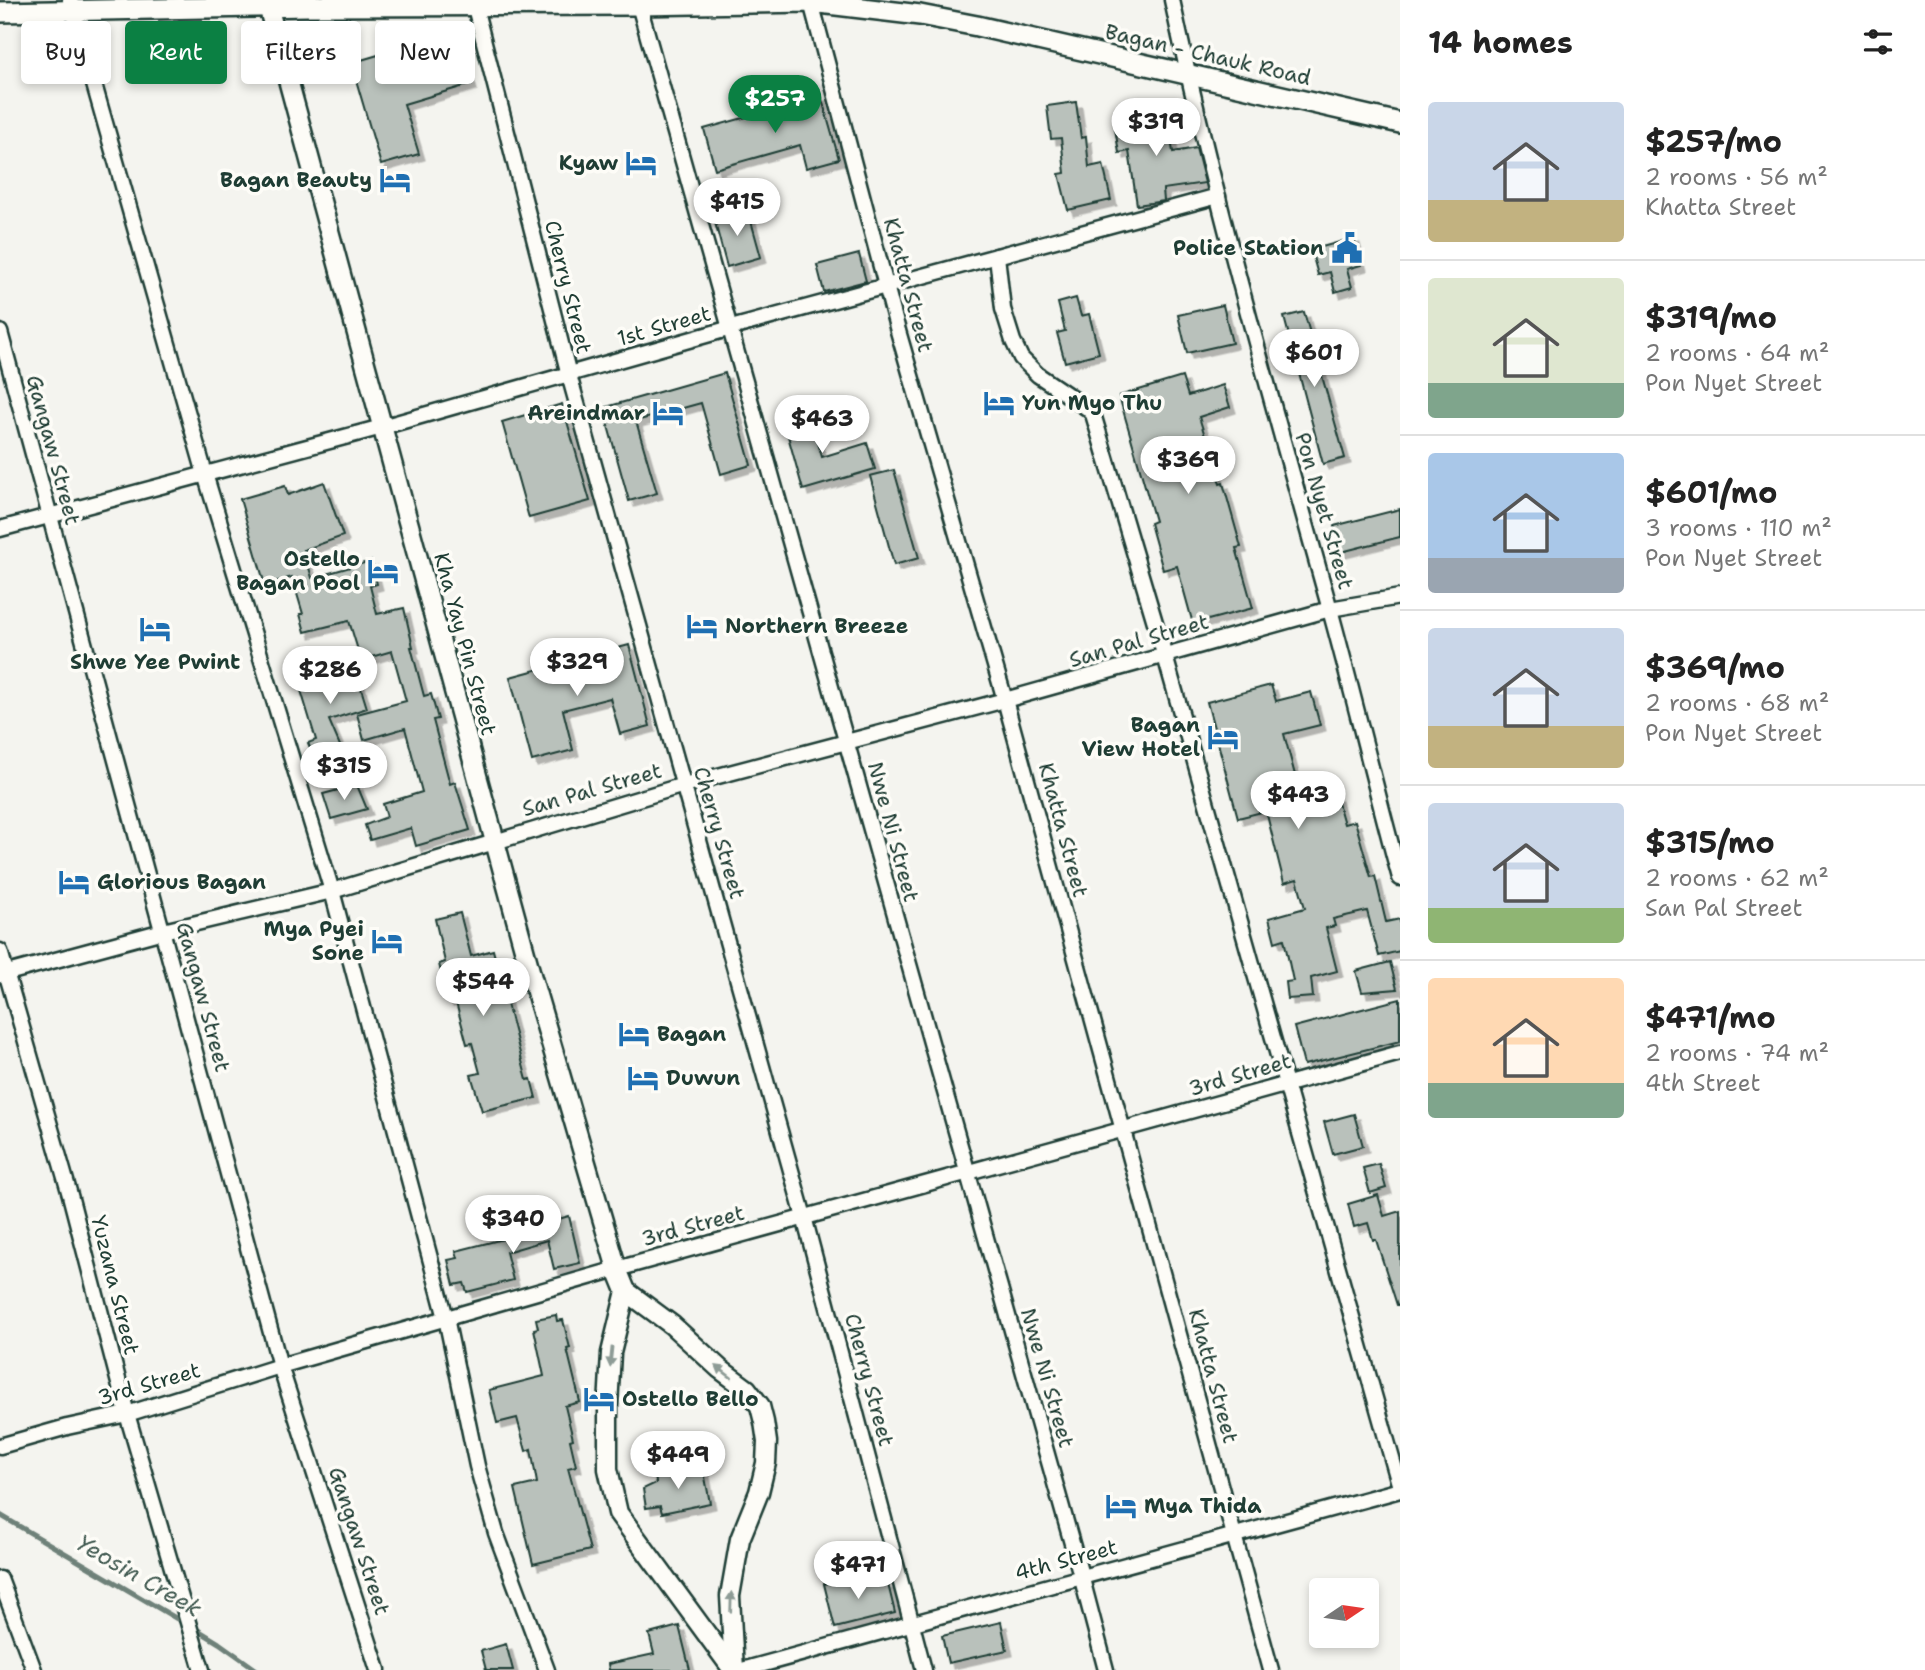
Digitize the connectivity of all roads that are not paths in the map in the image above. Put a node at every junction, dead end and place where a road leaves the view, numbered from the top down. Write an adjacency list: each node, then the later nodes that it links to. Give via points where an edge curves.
1 (1172, 0): 8 (street, Pon Nyet Street)
2 (811, 2): 4 (main road, Bagan - Chauk Road); 8 (main road, Bagan - Chauk Road, via 920,15); 12 (street, Khatta Street)
3 (267, 3): 5 (main road, Bagan - Chauk Road); 6 (main road, Bagan - Chauk Road); 16 (street, Kha Yay Pin Street)
4 (639, 5): 6 (main road, Bagan - Chauk Road); 13 (street, Nwe Ni Street)
5 (71, 6): 7 (main road, Bagan - Chauk Road); 17 (street)
6 (475, 7): 15 (street, Cherry Street)
7 (0, 12)
8 (1188, 74): 9 (main road, Bagan - Chauk Road); 10 (street, Pon Nyet Street)
9 (1400, 123)
10 (1219, 197): 11 (street, 1st Street); 21 (street, Pon Nyet Street)
11 (997, 256): 12 (street, 1st Street); 22 (street, via 1003,309 1021,358 1093,414)
12 (887, 285): 13 (street, 1st Street); 23 (street, Khatta Street)
13 (730, 328): 15 (street, 1st Street); 24 (street, Nwe Ni Street)
14 (0, 331): 18 (street, Gangaw Street)
15 (569, 375): 16 (street, 1st Street); 25 (street, Cherry Street)
16 (382, 427): 17 (street, 1st Street); 26 (street, Kha Yay Pin Street)
17 (205, 474): 18 (street, 1st Street); 28 (street)
18 (48, 515): 19 (street, 1st Street); 29 (street, Gangaw Street)
19 (0, 529)
20 (1400, 597): 21 (street, San Pal Street)
21 (1330, 609): 22 (street, San Pal Street); 27 (street, Pon Nyet Street)
22 (1165, 656): 23 (street, San Pal Street); 33 (street)
23 (1005, 700): 24 (street, San Pal Street); 34 (street, Khatta Street)
24 (846, 741): 25 (street, San Pal Street); 35 (street, Nwe Ni Street)
25 (684, 785): 26 (street, San Pal Street); 36 (street, Cherry Street)
26 (495, 840): 28 (street, San Pal Street); 37 (street, Kha Yay Pin Street)
27 (1400, 878)
28 (332, 891): 29 (street, San Pal Street); 39 (street)
29 (163, 931): 31 (street, San Pal Street); 40 (street, Gangaw Street)
30 (0, 951): 31 (street, Yuzana Street)
31 (3, 975): 41 (street, Yuzana Street, via 70,1195)
32 (1400, 1052): 33 (street, 3rd Street)
33 (1286, 1083): 34 (street, 3rd Street); 43 (street)
34 (1124, 1130): 35 (street, 3rd Street); 44 (street, Khatta Street)
35 (967, 1172): 36 (street, 3rd Street); 46 (street, Nwe Ni Street)
36 (804, 1217): 37 (street, 3rd Street); 47 (street, Cherry Street)
37 (617, 1269): 38 (street, Kha Yay Pin Street); 39 (street, 3rd Street)
38 (626, 1291): 52 (street, one-way to 52, via 611,1353 608,1406 608,1469 618,1513); 52 (street, one-way to 38, via 730,1596 740,1539 765,1463 767,1442 760,1406 747,1389)
39 (446, 1318): 40 (street, 3rd Street); 51 (street, via 496,1533)
40 (280, 1366): 41 (street, 3rd Street); 50 (street, Gangaw Street)
41 (127, 1414): 42 (street, 3rd Street); 49 (street, Yuzana Street)
42 (0, 1447)
43 (1400, 1488): 44 (street, 4th Street)
44 (1235, 1535): 46 (street, 4th Street); 56 (street, Khatta Street)
45 (0, 1579): 48 (street)
46 (1082, 1579): 47 (street, 4th Street); 55 (street, Nwe Ni Street)
47 (911, 1623): 53 (street, 4th Street); 54 (street, Cherry Street)
48 (34, 1670)
49 (202, 1670)
50 (378, 1670)
51 (547, 1670)
52 (734, 1670)
53 (742, 1670)
54 (924, 1670)
55 (1105, 1670)
56 (1272, 1670)

